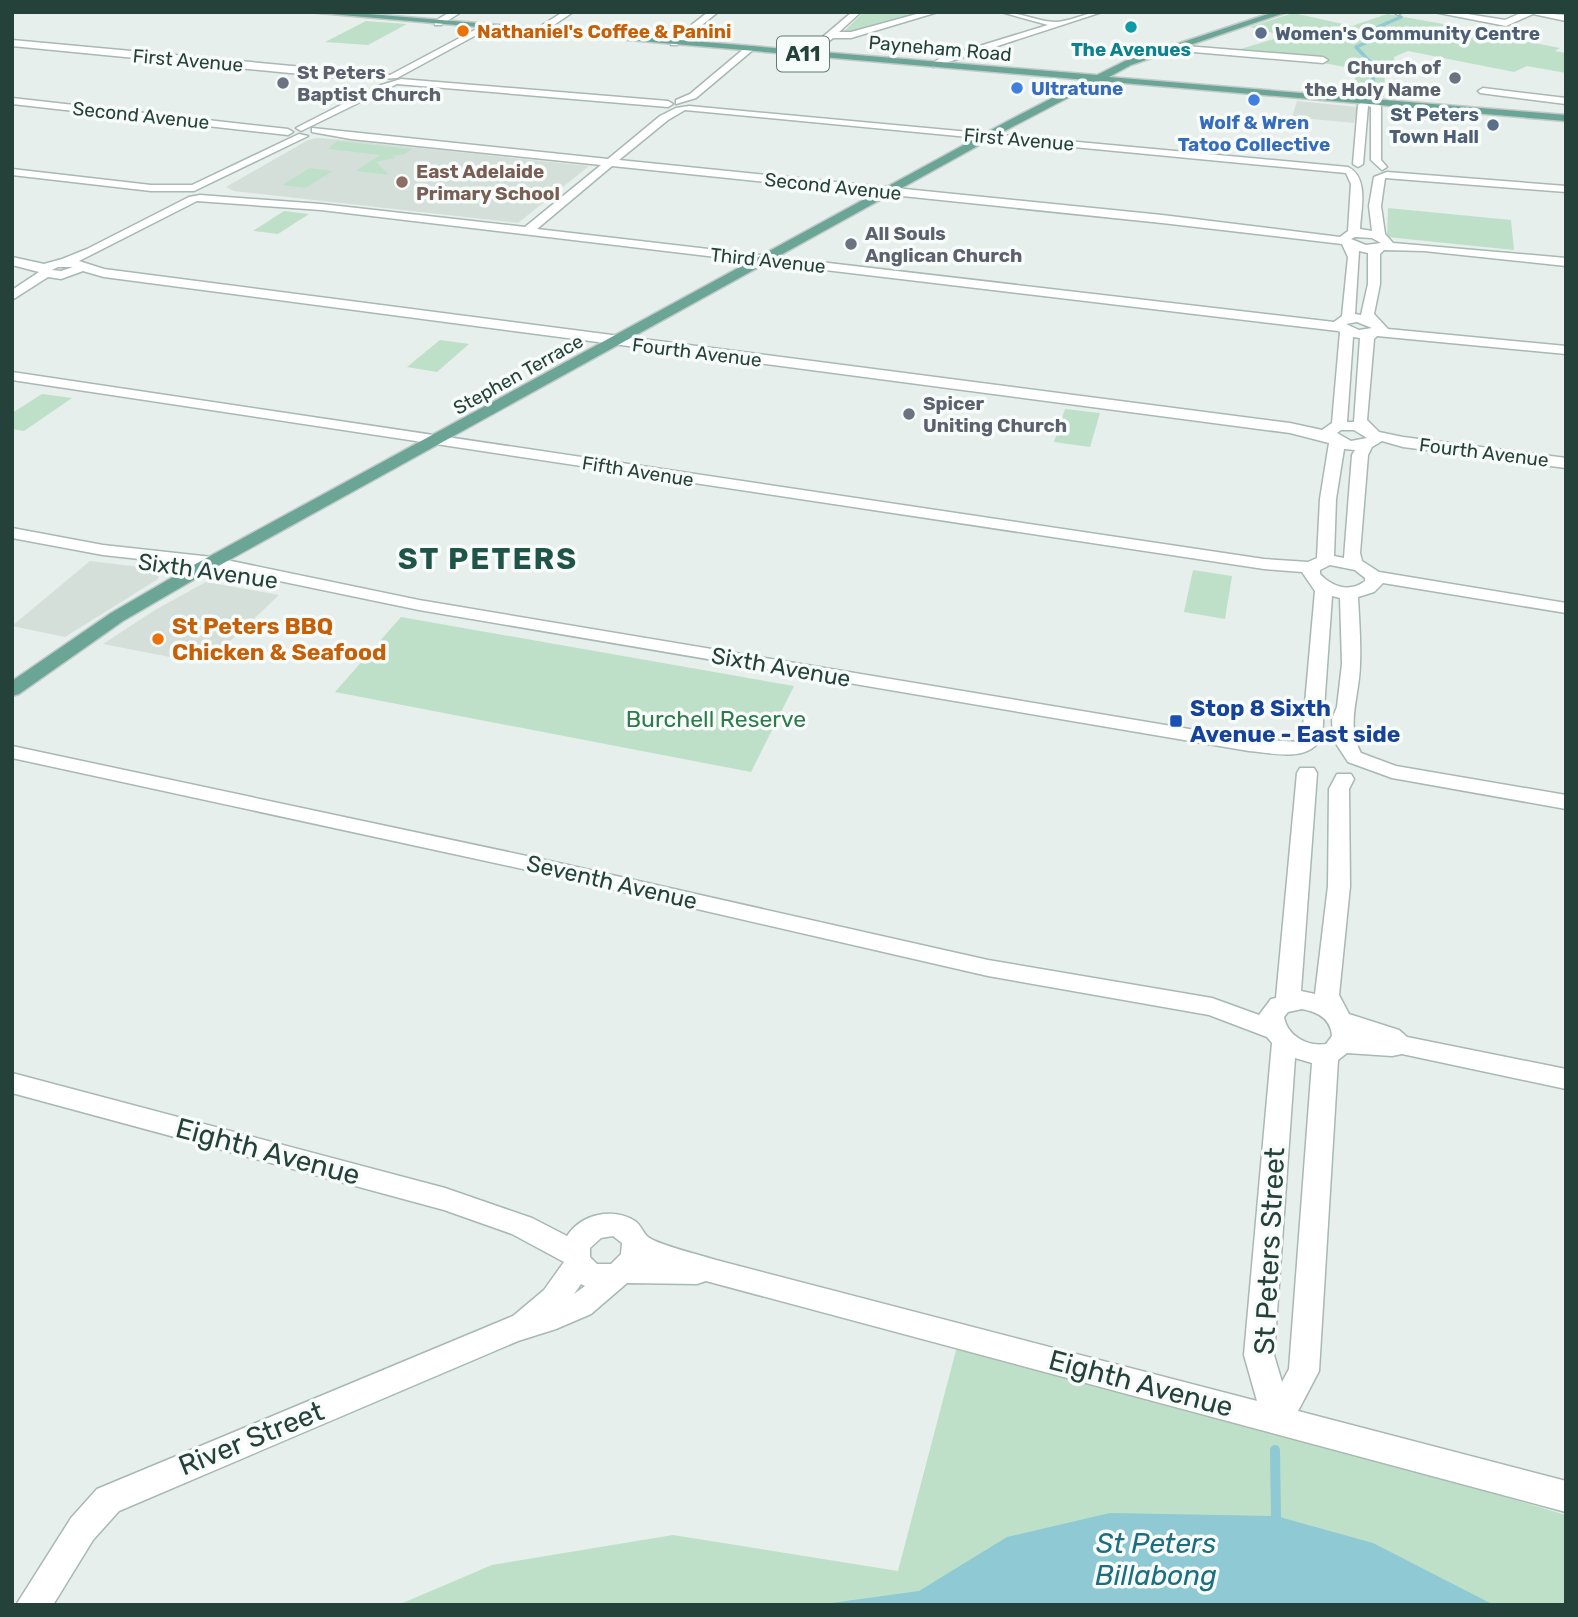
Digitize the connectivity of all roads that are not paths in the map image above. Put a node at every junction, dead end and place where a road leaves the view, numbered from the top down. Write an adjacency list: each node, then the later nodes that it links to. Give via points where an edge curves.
1 (312, 12): 13 (main road, Payneham Road / A11)
2 (457, 12): 15 (street)
3 (569, 12): 18 (street)
4 (714, 12): 21 (street)
5 (856, 12): 19 (street)
6 (934, 12): 19 (street, via 851,35)
7 (1005, 12): 16 (street)
8 (1098, 12): 16 (street)
9 (1264, 12): 22 (main road, Stephen Terrace)
10 (1283, 12): 23 (main road, Stephen Terrace)
11 (1438, 12): 12 (street, via 1506,23)
12 (1532, 12): 14 (street)
13 (368, 14): 15 (main road, Payneham Road / A11)
14 (1566, 18)
15 (438, 23): 17 (main road, Payneham Road / A11)
16 (1058, 24): 27 (street)
17 (487, 27): 18 (main road, Payneham Road / A11); 31 (street)
18 (539, 31): 21 (main road, Payneham Road / A11)
19 (832, 34): 25 (street)
20 (12, 43): 31 (street, First Avenue)
21 (674, 43): 24 (main road, Payneham Road / A11)
22 (1160, 46): 23 (main road); 29 (main road, Stephen Terrace)
23 (1173, 48): 26 (street); 30 (main road, Stephen Terrace, via 1128,63)
24 (749, 49): 25 (main road, Payneham Road / A11); 38 (street)
25 (808, 54): 27 (main road, Payneham Road / A11)
26 (1323, 60)
27 (936, 65): 28 (main road, Payneham Road / A11)
28 (1032, 73): 29 (main road, Payneham Road / A11); 33 (main road, A11, via 1058,82)
29 (1083, 77): 30 (main road, Payneham Road / A11); 33 (main road, Stephen Terrace)
30 (1100, 79): 36 (main road, Payneham Road / A11); 37 (main road, Stephen Terrace)
31 (394, 80): 38 (street, First Avenue); 40 (street)
32 (1483, 91): 35 (street)
33 (1060, 93): 37 (main road, Stephen Terrace)
34 (12, 101): 41 (street, Second Avenue)
35 (1566, 101)
36 (1367, 102): 39 (main road, Payneham Road / A11); 45 (street, St Peters Street); 46 (street, via 1376,106 1376,160)
37 (1049, 104): 43 (main road, Stephen Terrace)
38 (679, 106): 43 (street, First Avenue); 44 (street)
39 (1565, 117)
40 (318, 126): 41 (street, via 314,133); 42 (street, Second Avenue)
41 (296, 133): 42 (street, Second Avenue); 50 (street)
42 (351, 136): 44 (street, Second Avenue)
43 (988, 136): 45 (street, First Avenue); 49 (main road, Stephen Terrace)
44 (609, 163): 49 (street, Second Avenue); 51 (street)
45 (1352, 168): 46 (street, First Avenue); 52 (street, St Peters Street, via 1357,184)
46 (1384, 172): 48 (street); 53 (street, via 1375,206)
47 (12, 173): 50 (street, Third Avenue)
48 (1566, 189)
49 (890, 192): 52 (street, Second Avenue); 54 (main road, Stephen Terrace)
50 (195, 193): 51 (street, Third Avenue); 57 (street)
51 (526, 232): 54 (street, Third Avenue)
52 (1349, 239): 53 (street, Second Avenue); 59 (street, St Peters Street, via 1354,257)
53 (1382, 243): 56 (street); 60 (street, via 1374,252 1374,284 1367,314)
54 (765, 260): 59 (street, Third Avenue); 61 (main road, Stephen Terrace)
55 (12, 261): 57 (street, Fourth Avenue)
56 (1566, 262)
57 (62, 268): 58 (street); 61 (street, Fourth Avenue)
58 (18, 293)
59 (1345, 324): 60 (street, Third Avenue); 64 (street, St Peters Street)
60 (1376, 328): 62 (street); 65 (street, via 1367,338 1360,420)
61 (617, 341): 64 (street, Fourth Avenue); 66 (main road, Stephen Terrace)
62 (1566, 350)
63 (12, 376): 66 (street, Fifth Avenue)
64 (1335, 433): 65 (street, Fourth Avenue); 73 (street, St Peters Street)
65 (1370, 438): 67 (street, Fourth Avenue); 71 (street, via 1360,455)
66 (435, 441): 70 (main road, Stephen Terrace); 73 (street, Fifth Avenue)
67 (1566, 463)
68 (12, 533): 69 (street, Sixth Avenue)
69 (103, 550): 70 (street, Sixth Avenue); 72 (street, Sixth Avenue, via 126,560)
70 (212, 562): 72 (main road, Stephen Terrace); 75 (street, Sixth Avenue)
71 (1354, 563): 73 (street); 74 (street, via 1364,568)
72 (196, 571): 75 (street, Sixth Avenue); 78 (main road, Stephen Terrace, via 117,617)
73 (1317, 572): 76 (street, via 1336,591); 80 (street, St Peters Street, via 1324,592 1320,661 1312,737)
74 (1373, 582): 76 (street); 77 (street)
75 (314, 585): 80 (street, Sixth Avenue)
76 (1352, 593): 81 (street, St Peters Street, via 1351,664 1342,719)
77 (1566, 608)
78 (12, 690)
79 (12, 752): 83 (street, Seventh Avenue, via 988,968)
80 (1303, 757): 81 (street, via 1333,745); 81 (street, via 1320,778); 83 (street, St Peters Street)
81 (1351, 766): 82 (street); 84 (street, St Peters Street, via 1339,789 1339,886 1327,995)
82 (1566, 802)
83 (1281, 1020): 84 (street, via 1317,1003); 84 (street, via 1300,1051); 92 (street, St Peters Street, via 1259,1355)
84 (1336, 1032): 85 (street); 92 (street, St Peters Street, via 1323,1066 1304,1371)
85 (1566, 1079)
86 (12, 1083): 88 (street, Eighth Avenue, via 445,1199)
87 (636, 1244): 88 (street, via 631,1233 614,1224 598,1225); 89 (street, Eighth Avenue); 90 (street, via 633,1262)
88 (579, 1251): 90 (street, via 596,1277); 91 (street, River Street, via 554,1298)
89 (716, 1272): 90 (street, Eighth Avenue); 92 (street, Eighth Avenue)
90 (618, 1274): 91 (street, River Street, via 567,1314)
91 (514, 1329): 94 (street, River Street, via 108,1500 82,1530)
92 (1277, 1419): 93 (street, Eighth Avenue)
93 (1566, 1497)
94 (33, 1605)

